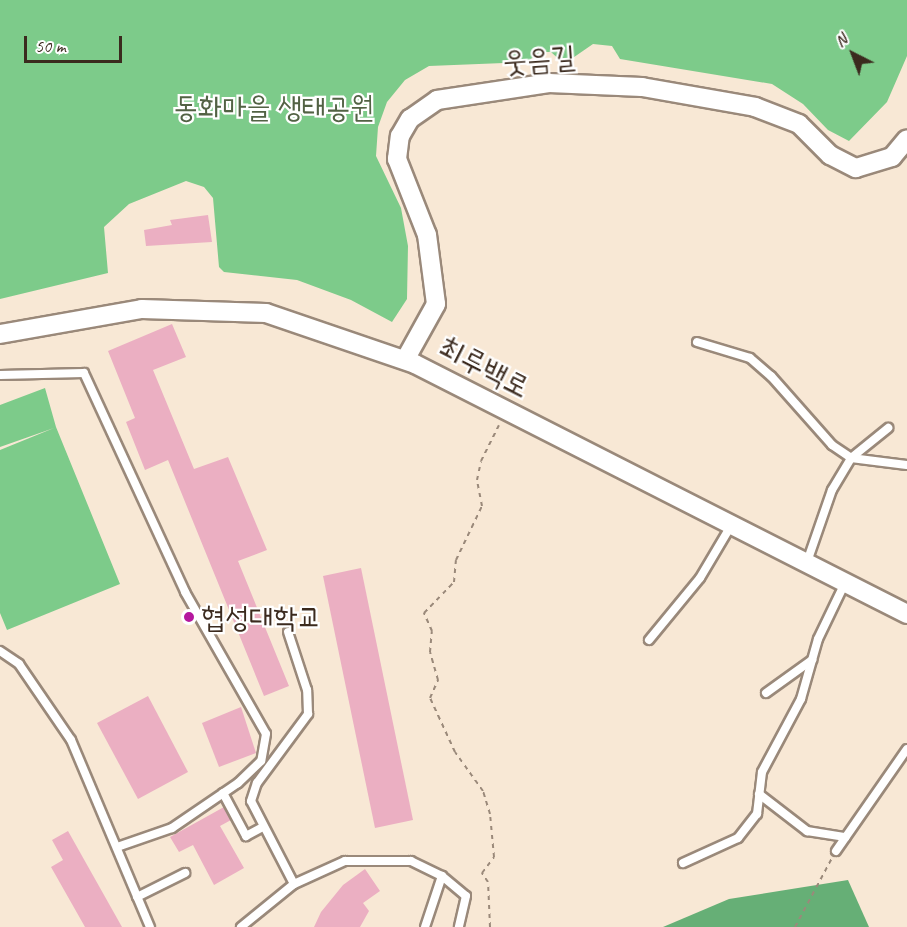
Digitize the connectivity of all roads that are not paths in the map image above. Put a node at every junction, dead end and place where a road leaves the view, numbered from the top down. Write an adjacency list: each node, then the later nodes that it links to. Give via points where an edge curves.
1 (907, 138): 4 (street, 웃음길, via 892,157 856,168 830,155 800,124 766,111 642,87 549,82 437,100 410,119 400,135 397,159 427,235 436,304)
2 (0, 334): 4 (street, 최루백로, via 142,309 266,313)
3 (697, 342): 7 (lane, via 750,358 771,375 832,445)
4 (405, 360): 9 (street, 최루백로)
5 (0, 375): 19 (lane, via 84,373 159,541 266,735 261,761)
6 (888, 428): 7 (lane)
7 (851, 458): 8 (lane); 10 (lane, via 824,510)
8 (907, 465)
9 (732, 523): 10 (street, 최루백로); 14 (lane, via 700,578)
10 (807, 562): 11 (street, 최루백로)
11 (846, 582): 12 (street, 최루백로); 16 (lane)
12 (907, 614)
13 (288, 632): 21 (lane, via 307,690 308,714 258,783 251,801)
14 (649, 640)
15 (0, 651): 23 (lane, via 19,664 71,740)
16 (812, 660): 17 (lane); 20 (lane, via 801,699 762,772)
17 (766, 693)
18 (907, 749): 22 (lane)
19 (223, 793): 21 (lane, via 246,836); 23 (lane, via 172,828)
20 (759, 794): 22 (lane, via 807,831); 25 (lane, via 757,814 738,838)
21 (263, 827): 28 (lane)
22 (846, 837): 24 (lane)
23 (117, 847): 29 (lane)
24 (836, 851)
25 (683, 863)
26 (185, 873): 29 (lane)
27 (442, 876): 28 (lane, via 411,861 345,861); 32 (lane); 33 (lane, via 466,896)
28 (294, 884): 31 (lane)
29 (137, 897): 30 (lane)
30 (150, 927)
31 (241, 927)
32 (425, 927)
33 (459, 927)

